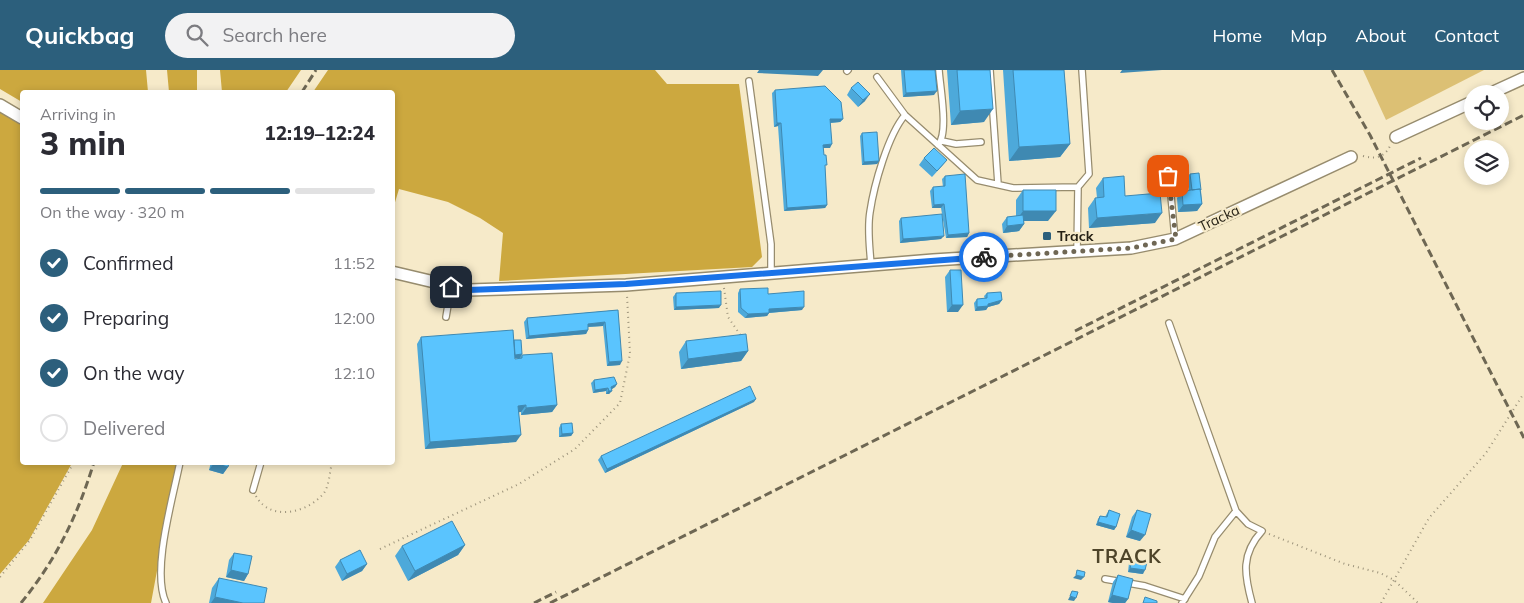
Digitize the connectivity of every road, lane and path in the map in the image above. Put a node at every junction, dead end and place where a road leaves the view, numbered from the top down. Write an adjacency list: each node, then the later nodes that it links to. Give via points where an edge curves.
1 (939, 70): 14 (lane, via 943,123)
2 (990, 70): 17 (lane)
3 (1082, 70): 18 (lane, via 1089,174)
4 (877, 77): 10 (lane)
5 (1524, 78): 7 (street)
6 (749, 81): 23 (lane, via 771,244)
7 (1509, 85)
8 (0, 105): 11 (street)
9 (1464, 106): 12 (street)
10 (906, 116): 14 (lane); 21 (lane, via 897,125 870,212)
11 (20, 117)
12 (1396, 137): 15 (path, via 1384,154 1375,158)
13 (981, 142): 14 (lane)
14 (940, 143): 17 (lane, via 977,180)
15 (1351, 157): 19 (street, Tracka)
16 (1168, 176): 19 (lane)
17 (998, 184): 18 (lane, via 1013,188)
18 (1078, 187): 20 (lane)
19 (1176, 239): 20 (street, Tracka, via 1131,248)
20 (1077, 252): 21 (street, Tracka)
21 (871, 266): 23 (street, Tracka)
22 (395, 273): 26 (street, Tracka)
23 (771, 273): 24 (street, Tracka)
24 (723, 278): 25 (street, Tracka); 29 (path, via 728,317)
25 (626, 284): 26 (street, Tracka, via 468,290); 38 (path, via 630,354 620,403 575,449 519,484)
26 (451, 287): 27 (lane)
27 (446, 317)
28 (1169, 323): 36 (lane)
29 (743, 338)
30 (1524, 393): 41 (path, via 1486,452 1429,518)
31 (72, 465): 39 (path, via 30,540)
32 (179, 465): 42 (lane, via 160,567)
33 (260, 465): 35 (lane)
34 (331, 465): 35 (path, via 325,492 310,506 278,512 268,509)
35 (253, 490)
36 (1236, 511): 37 (lane, via 1248,524); 43 (lane, via 1215,537 1199,576)
37 (1262, 531): 41 (path); 46 (lane, via 1248,549 1246,566)
38 (380, 549)
39 (0, 577)
40 (1105, 579): 43 (lane, via 1145,586)
41 (1394, 580): 47 (path); 48 (path)
42 (161, 593): 44 (lane); 45 (lane)
43 (1184, 601)
44 (162, 603)
45 (166, 603)
46 (1252, 603)
47 (1381, 603)
48 (1418, 603)

